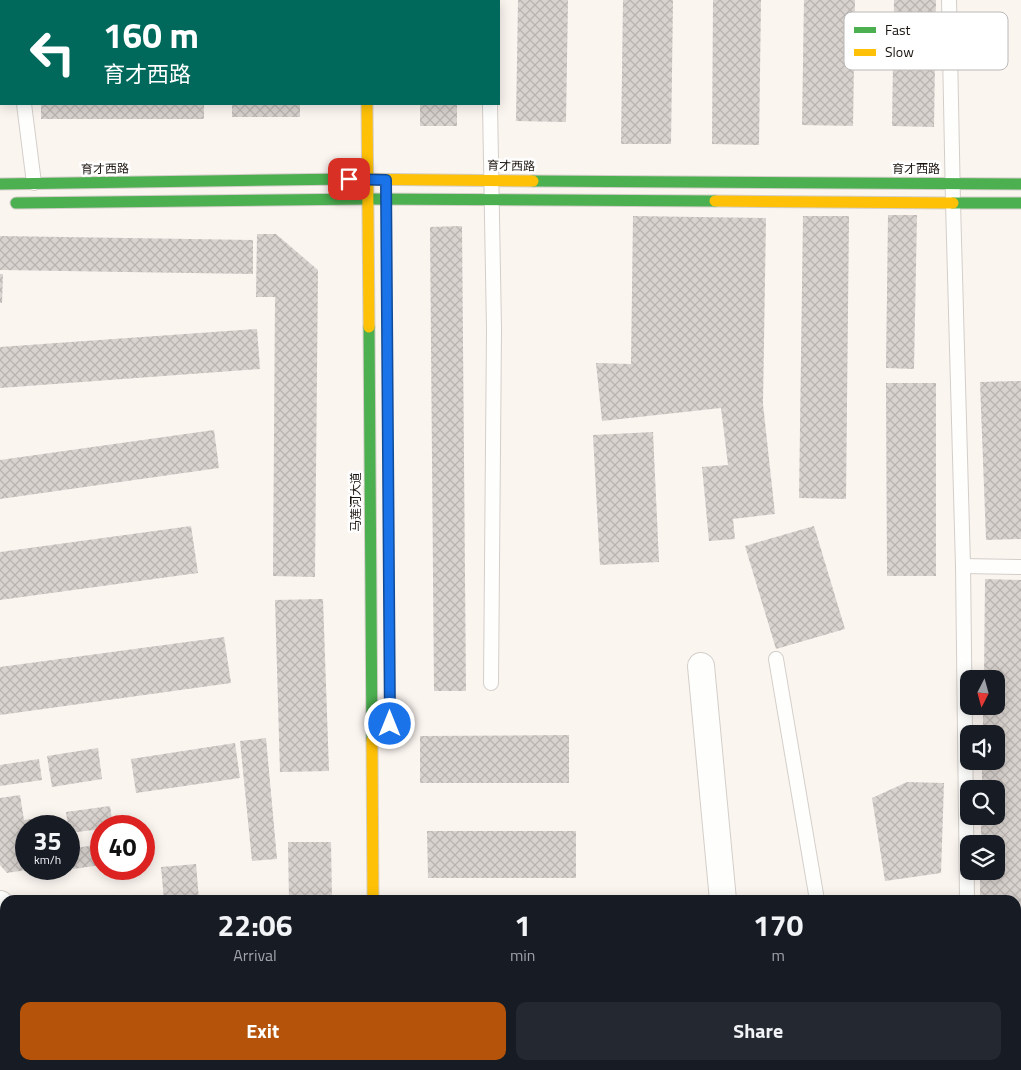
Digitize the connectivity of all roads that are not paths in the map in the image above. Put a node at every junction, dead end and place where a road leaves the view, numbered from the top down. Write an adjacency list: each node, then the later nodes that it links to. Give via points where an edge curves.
1 (950, 70): 9 (lane)
2 (24, 105): 8 (lane)
3 (367, 105): 6 (street, 马莲河大道)
4 (490, 105): 7 (lane)
5 (386, 175): 6 (street, 育才西路); 7 (street, 育才西路); 17 (street)
6 (367, 179): 8 (street, 育才西路); 12 (street, 马莲河大道)
7 (492, 180): 9 (street, 育才西路); 13 (lane)
8 (34, 183): 10 (street, 育才西路)
9 (952, 183): 11 (street, 育才西路); 15 (lane)
10 (0, 184)
11 (1021, 184)
12 (367, 199): 14 (street); 17 (street); 23 (street, 马莲河大道)
13 (492, 199): 15 (street); 17 (street); 22 (lane)
14 (0, 203)
15 (953, 203): 16 (street); 18 (lane)
16 (1021, 203)
17 (386, 204)
18 (963, 566): 19 (lane); 26 (lane)
19 (1021, 566)
20 (776, 660): 25 (lane)
21 (701, 666): 24 (street)
22 (491, 683)
23 (373, 895)
24 (723, 895)
25 (816, 895)
26 (967, 895)

